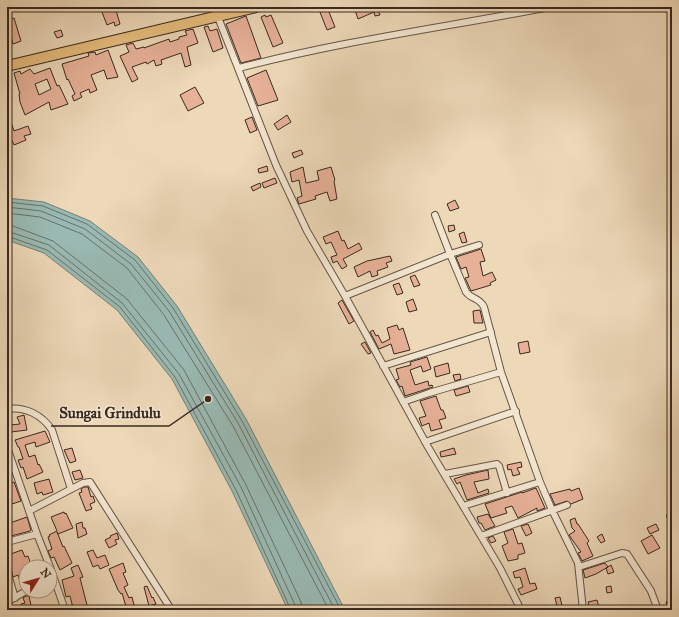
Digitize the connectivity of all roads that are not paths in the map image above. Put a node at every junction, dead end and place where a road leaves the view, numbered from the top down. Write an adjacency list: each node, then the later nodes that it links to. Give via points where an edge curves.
1 (256, 7): 3 (main road)
2 (550, 7): 5 (street, via 282,57)
3 (216, 12): 4 (main road); 5 (street)
4 (7, 66)
5 (239, 68): 9 (street, via 276,165 307,231)
6 (435, 215): 8 (street)
7 (479, 245): 8 (street)
8 (450, 254): 9 (street); 10 (street, via 468,295 482,302)
9 (345, 296): 11 (street)
10 (491, 332): 11 (street); 12 (street)
11 (382, 366): 13 (street)
12 (501, 372): 13 (street); 15 (street)
13 (403, 402): 16 (street)
14 (7, 409): 21 (street, via 28,410 44,420 52,430)
15 (516, 411): 16 (street); 20 (street)
16 (425, 442): 19 (street)
17 (7, 447): 18 (street)
18 (9, 460): 26 (street)
19 (445, 474): 22 (street, via 497,464); 24 (street)
20 (540, 482): 22 (street); 25 (street)
21 (71, 490): 26 (street); 40 (street, via 86,482 92,484 169,606)
22 (507, 493): 24 (street)
23 (567, 505): 25 (street)
24 (463, 506): 30 (street)
25 (552, 510): 30 (street); 33 (street)
26 (29, 511): 29 (street)
27 (672, 512): 28 (street)
28 (672, 520)
29 (37, 534): 31 (street); 32 (street)
30 (481, 536): 41 (street)
31 (7, 542)
32 (47, 559)
33 (579, 566): 42 (street); 43 (street, via 622,552 627,554 652,591)
34 (7, 571): 37 (street)
35 (58, 592): 39 (street)
36 (18, 596): 37 (street)
37 (15, 598): 38 (street)
38 (7, 602)
39 (65, 610)
40 (168, 610)
41 (521, 610)
42 (583, 610)
43 (658, 610)

